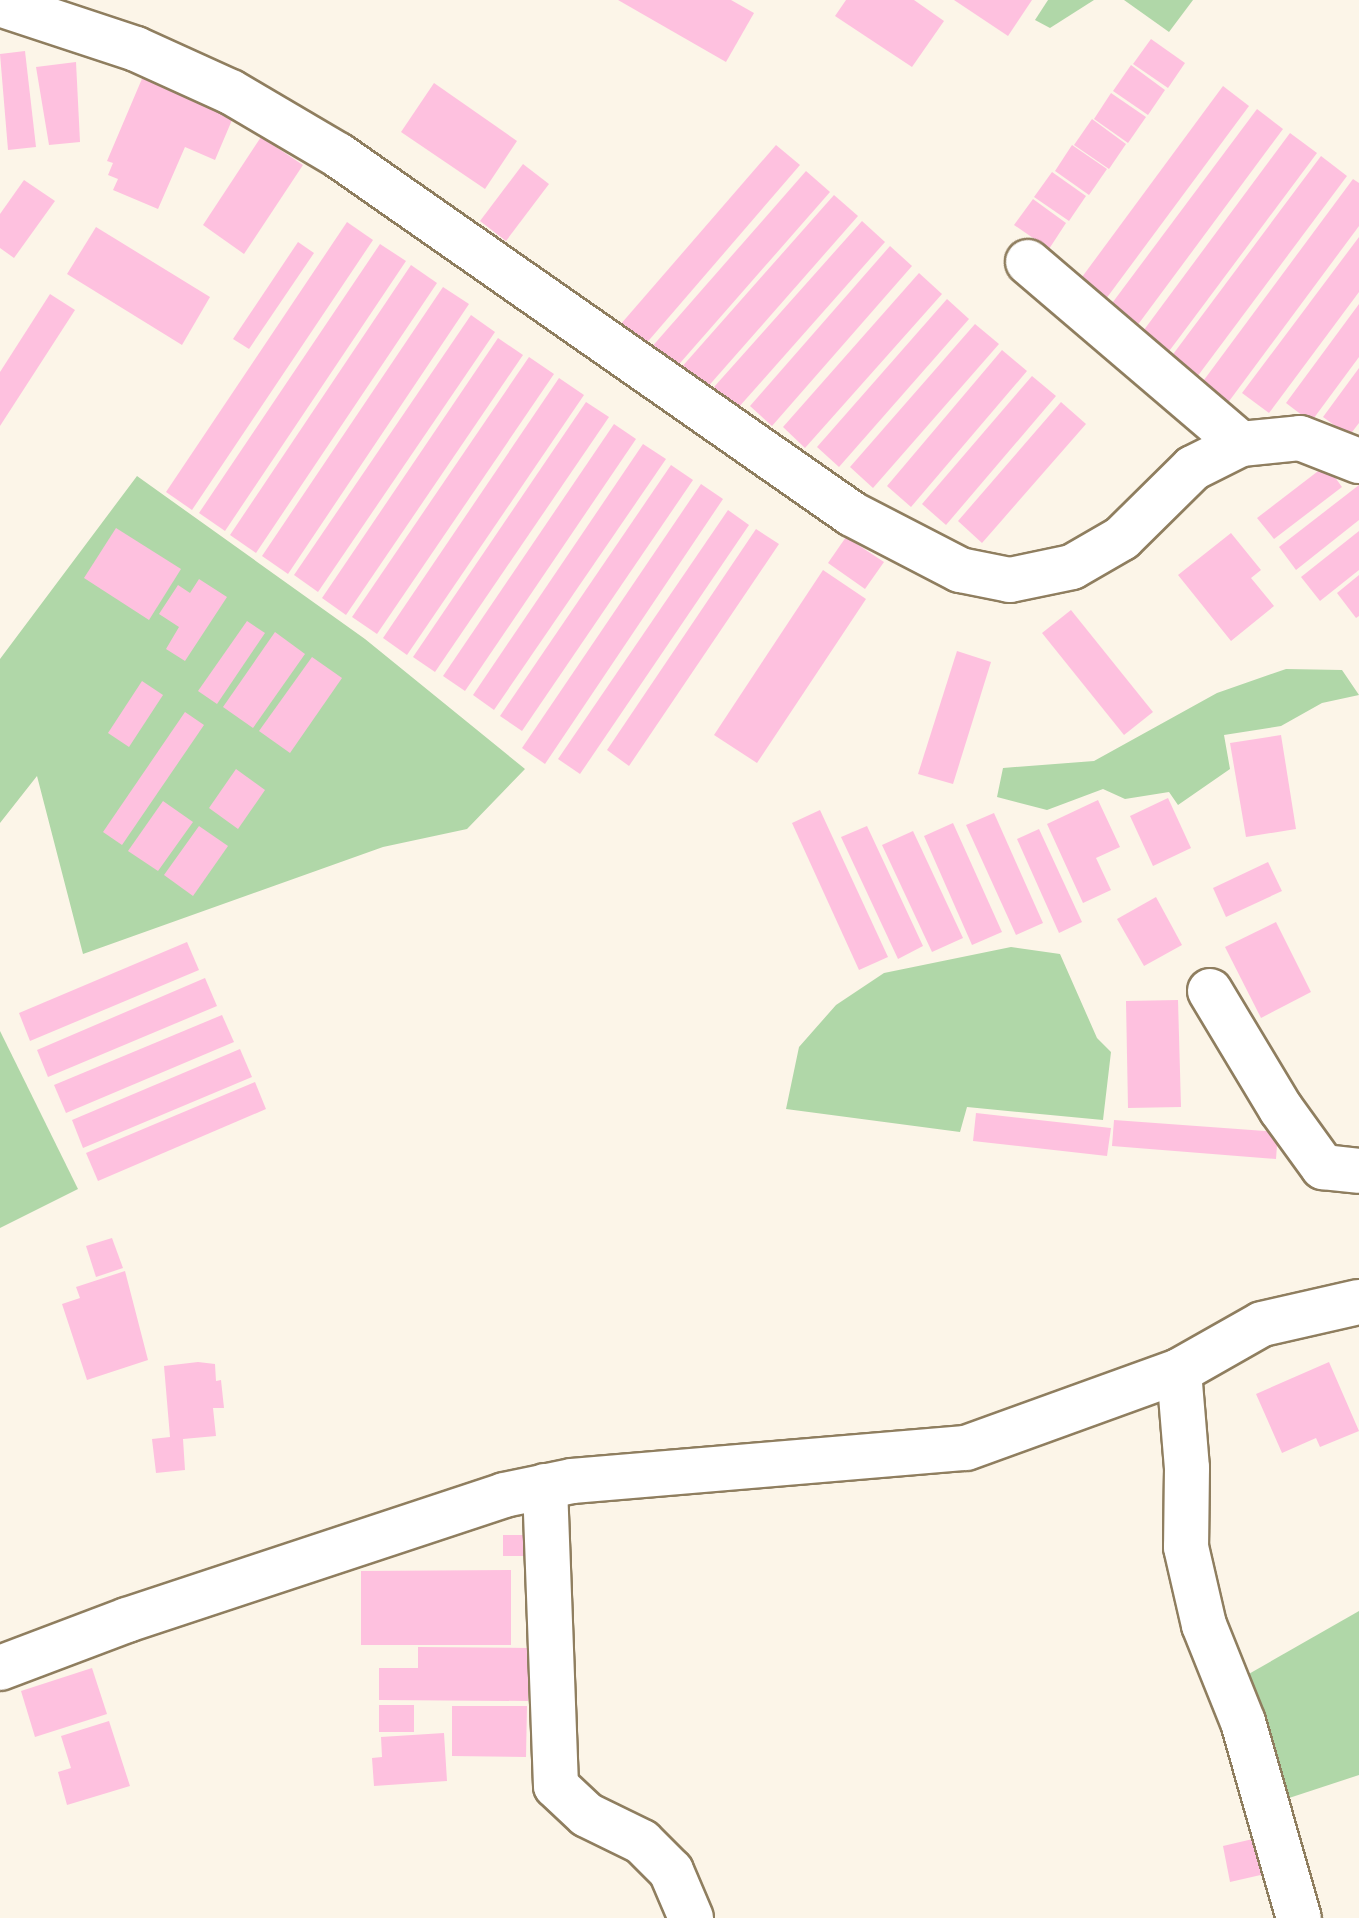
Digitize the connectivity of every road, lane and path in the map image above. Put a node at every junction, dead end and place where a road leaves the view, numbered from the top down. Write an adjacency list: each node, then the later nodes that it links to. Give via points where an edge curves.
1 (0, 4): 3 (lane, via 136,49 231,92 338,155 852,514 960,570 1010,580 1072,567 1122,538 1193,468)
2 (1028, 262): 3 (lane)
3 (1241, 444): 4 (lane, via 1300,438)
4 (1359, 461)
5 (1210, 991): 6 (lane, via 1281,1109 1323,1167)
6 (1359, 1171)
7 (1359, 1302): 8 (lane, via 1262,1324)
8 (1179, 1371): 9 (lane, via 966,1448); 12 (lane, via 1187,1468 1186,1547 1204,1625 1243,1722)
9 (545, 1486): 10 (lane, via 331,1551); 11 (lane, via 556,1786 587,1815 642,1842 671,1871)
10 (0, 1668)
11 (691, 1918)
12 (1299, 1918)

